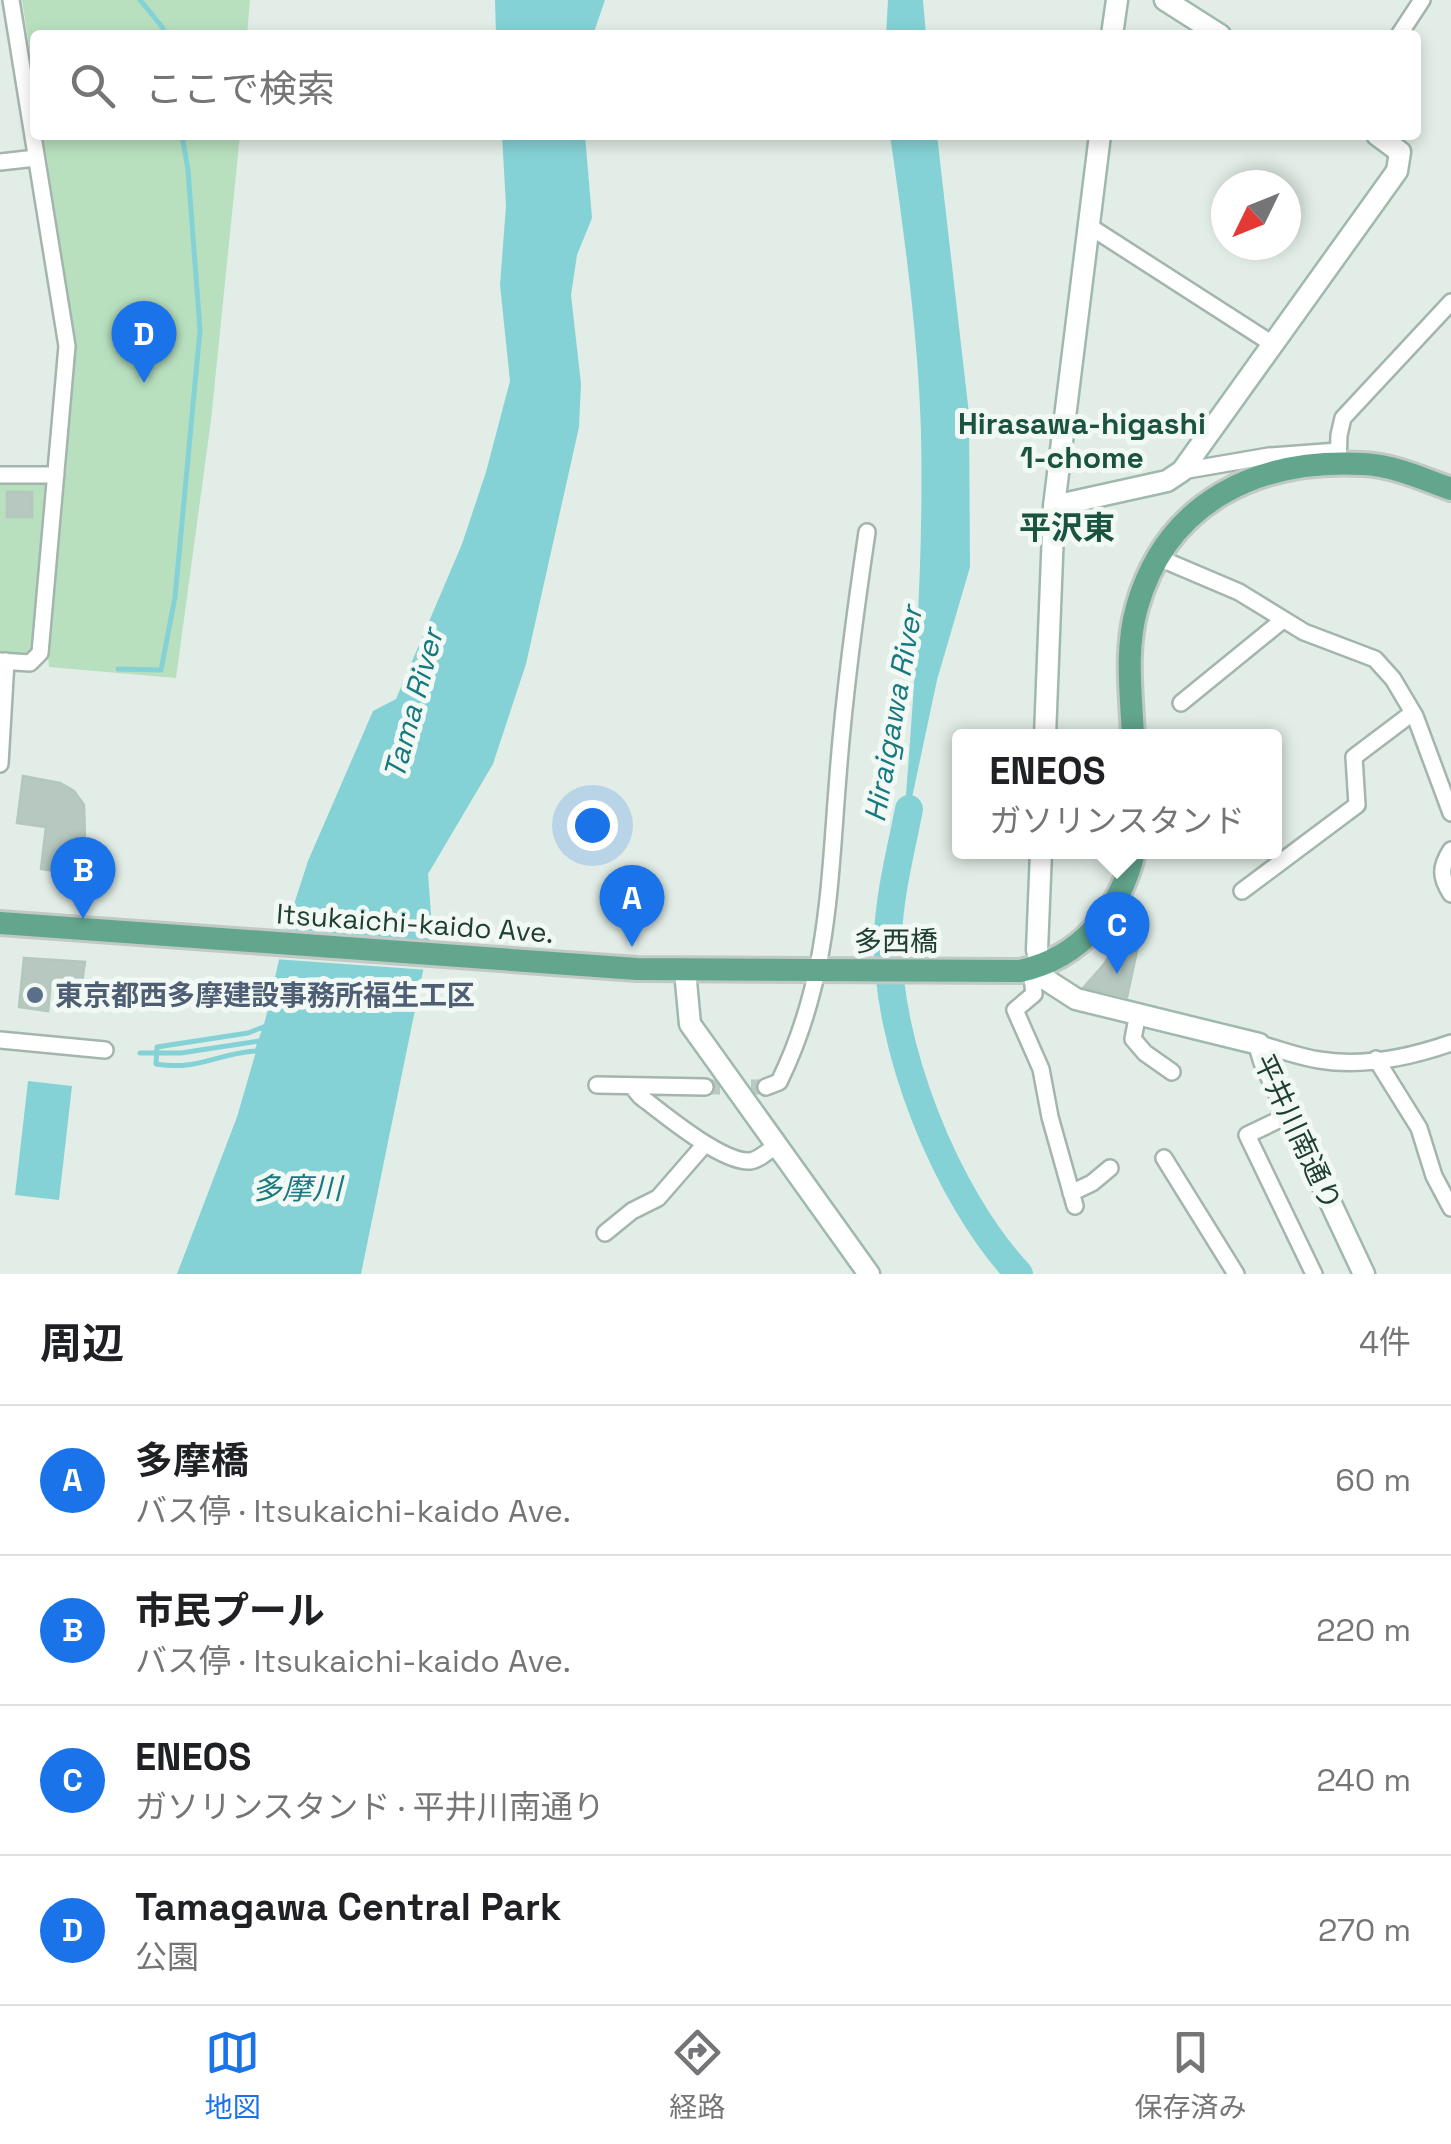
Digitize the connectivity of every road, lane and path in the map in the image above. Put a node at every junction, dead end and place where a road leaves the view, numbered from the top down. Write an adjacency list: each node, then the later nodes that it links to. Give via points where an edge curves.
1 (11, 0): 8 (street)
2 (1116, 0): 5 (street)
3 (1165, 0): 6 (street)
4 (1422, 0): 7 (street)
5 (1113, 30)
6 (1212, 30)
7 (1401, 30)
8 (30, 120)
9 (33, 140): 12 (street)
10 (1099, 140): 14 (street)
11 (1384, 140): 16 (street, via 1400,152 1397,172)
12 (36, 158): 13 (street); 20 (street, via 67,346)
13 (0, 162)
14 (1089, 226): 16 (street); 22 (street)
15 (1451, 302): 17 (street, via 1343,418)
16 (1274, 345): 18 (street)
17 (1338, 458): 18 (street, via 1269,456); 21 (main road); 24 (main road, via 1229,488 1182,524)
18 (1182, 472): 22 (street, via 1168,481)
19 (0, 475): 20 (street)
20 (56, 476): 26 (street, via 40,653 30,662)
21 (1451, 489)
22 (1054, 506): 29 (street)
23 (867, 532): 41 (street, via 849,649)
24 (1159, 558): 25 (street, via 1239,592); 30 (main road, via 1132,631)
25 (1283, 620): 27 (street); 28 (street, via 1374,658)
26 (3, 661): 31 (street)
27 (1180, 703)
28 (1414, 716): 32 (street); 36 (street, via 1354,757 1357,806)
29 (1045, 729)
30 (1133, 729)
31 (0, 764)
32 (1451, 814)
33 (1451, 850): 37 (street, via 1441,876)
34 (1041, 859): 39 (street)
35 (1132, 859): 39 (main road, via 1101,923)
36 (1242, 891)
37 (1451, 894)
38 (0, 923): 40 (main road, Itsukaichi-kaido Ave.)
39 (1035, 967): 41 (main road, 多西橋); 42 (street, 平井川南通り, via 1066,995); 57 (street, via 1034,994 1015,1010 1041,1069 1073,1199)
40 (685, 971): 41 (main road, Itsukaichi-kaido Ave.); 55 (street, via 690,1024)
41 (823, 971): 50 (street)
42 (1138, 1013): 44 (street, 平井川南通り); 48 (street, via 1134,1039)
43 (0, 1040): 46 (street)
44 (1259, 1044): 47 (street, via 1320,1060); 53 (street, 平井川南通り)
45 (1451, 1044): 47 (street)
46 (104, 1050)
47 (1376, 1059): 58 (street, via 1419,1128)
48 (1172, 1072)
49 (597, 1084): 51 (street)
50 (772, 1084)
51 (632, 1086): 52 (street); 54 (street)
52 (704, 1087)
53 (1290, 1115): 62 (street, via 1247,1135); 63 (street, 平井川南通り)
54 (705, 1144): 55 (street, via 747,1161); 59 (street, via 658,1198)
55 (777, 1144): 60 (street)
56 (1164, 1158): 61 (street)
57 (1110, 1168)
58 (1451, 1208)
59 (605, 1233)
60 (869, 1274)
61 (1236, 1274)
62 (1314, 1274)
63 (1364, 1274)

